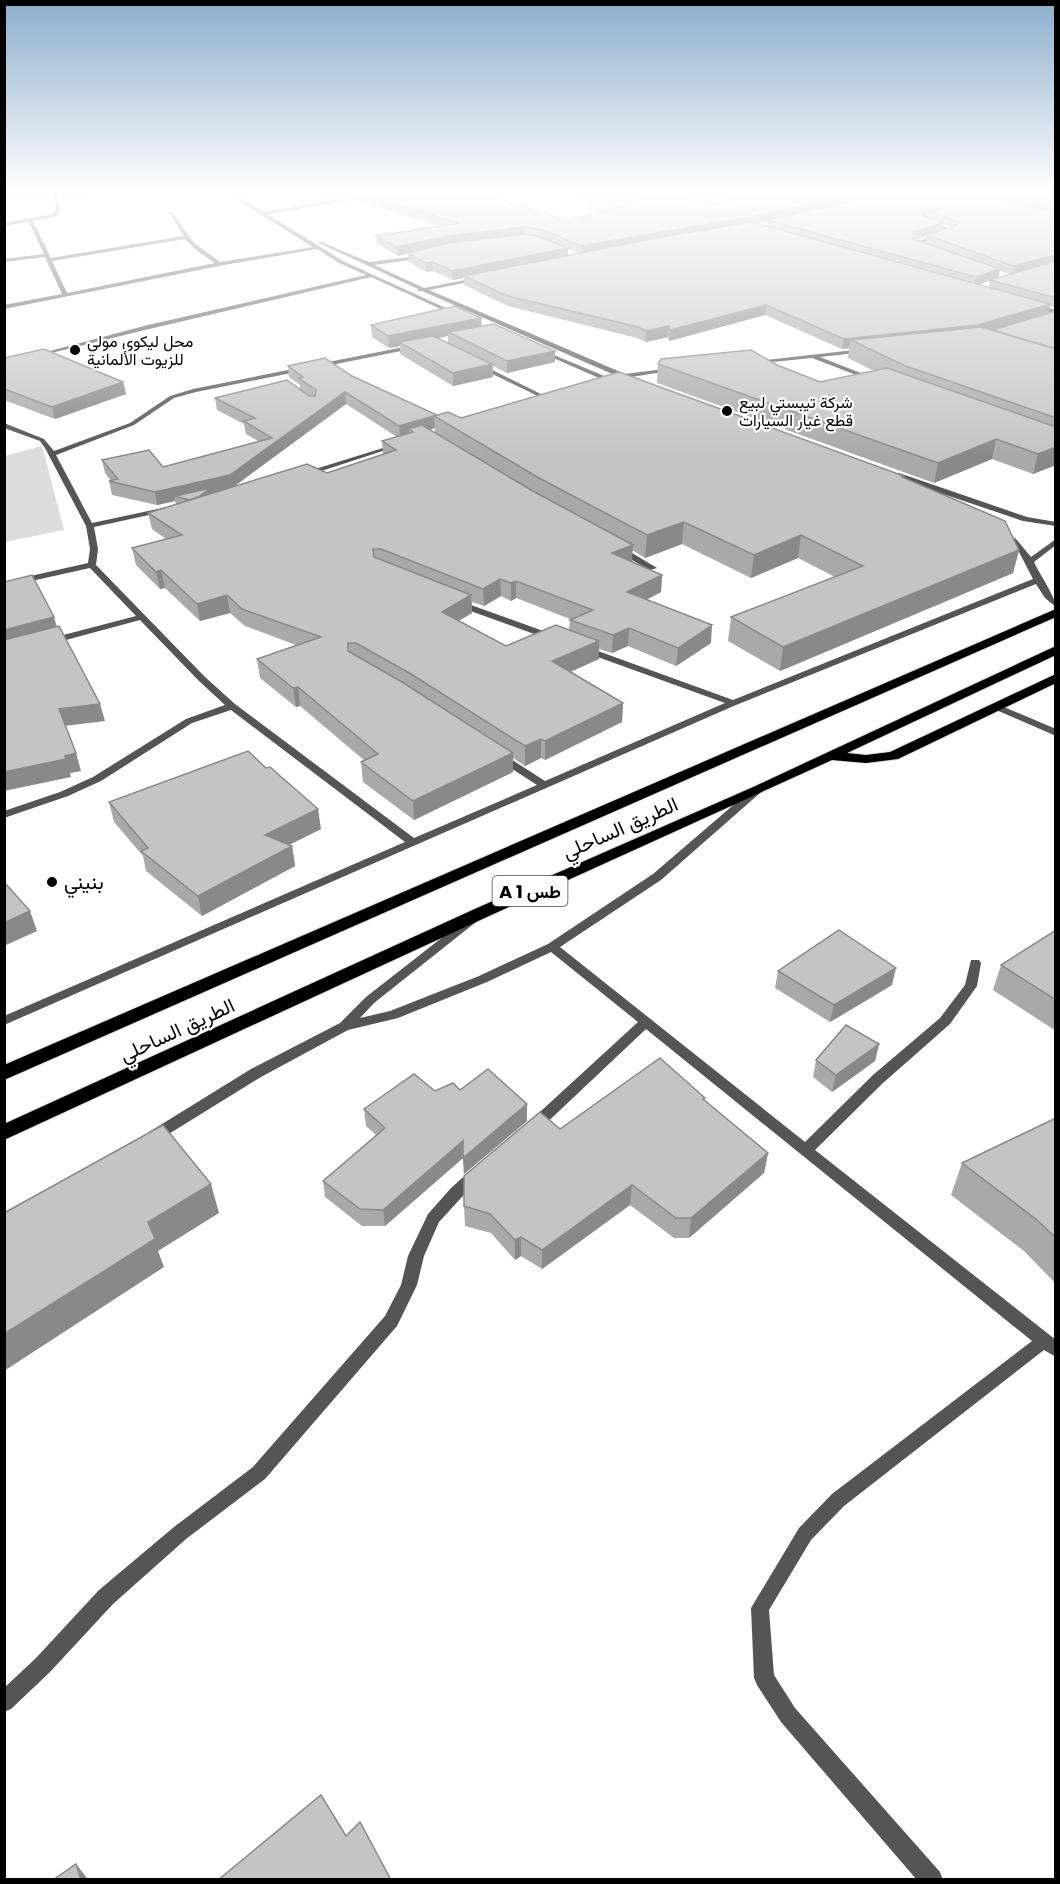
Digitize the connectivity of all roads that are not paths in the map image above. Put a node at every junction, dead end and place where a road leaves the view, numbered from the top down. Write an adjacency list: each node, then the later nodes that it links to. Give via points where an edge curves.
1 (59, 280): 9 (street)
2 (137, 280): 9 (street)
3 (353, 280): 19 (street, via 144,328)
4 (379, 280): 8 (street)
5 (402, 280): 7 (street)
6 (466, 280): 7 (street)
7 (422, 289): 8 (street); 24 (street)
8 (407, 293): 13 (street)
9 (65, 294): 11 (street)
10 (1025, 303): 12 (street)
11 (4, 307)
12 (1056, 314): 14 (street)
13 (461, 316)
14 (1045, 320)
15 (425, 345): 23 (street)
16 (534, 348): 25 (street)
17 (870, 350): 18 (street)
18 (810, 356): 21 (street); 29 (street)
19 (27, 360)
20 (476, 363): 32 (street)
21 (740, 363)
22 (681, 369): 24 (street)
23 (273, 375): 26 (street); 36 (street, via 172,398 132,424)
24 (622, 375): 25 (street); 28 (street)
25 (605, 380): 27 (street); 30 (street)
26 (281, 381)
27 (595, 383)
28 (644, 383)
29 (884, 383)
30 (625, 387)
31 (556, 395): 32 (street)
32 (546, 398): 33 (street)
33 (535, 402)
34 (4, 425): 36 (street, via 42,440)
35 (404, 444): 38 (street)
36 (53, 454): 41 (street)
37 (883, 471): 40 (street, via 1026,519)
38 (291, 477)
39 (168, 508): 41 (street)
40 (1056, 524)
41 (90, 526): 46 (street)
42 (999, 531): 45 (street, via 1022,548)
43 (1056, 541): 45 (street)
44 (614, 546): 47 (street)
45 (1030, 561): 48 (street)
46 (92, 565): 49 (street); 53 (street)
47 (653, 568)
48 (1038, 580): 51 (street, via 1044,595); 59 (street)
49 (4, 585)
50 (451, 600): 54 (street)
51 (1056, 605)
52 (1056, 612): 75 (highway, الطريق الساحلي / A 1 طس)
53 (143, 617): 55 (street); 60 (street)
54 (560, 640)
55 (44, 643)
56 (570, 644): 59 (street)
57 (1056, 650): 64 (highway, الطريق الساحلي / A 1 طس)
58 (1056, 678): 61 (highway)
59 (733, 704): 65 (street)
60 (232, 706): 67 (street, via 189,721 97,779); 68 (street)
61 (997, 707): 62 (street); 64 (highway, via 892,756)
62 (1056, 733)
63 (486, 747): 65 (street)
64 (830, 756): 66 (highway, الطريق الساحلي / A 1 طس)
65 (544, 785): 68 (street)
66 (756, 791): 69 (highway, الطريق الساحلي / A 1 طس); 70 (street, via 657,877)
67 (4, 815)
68 (412, 842): 72 (street)
69 (483, 912): 74 (street, via 370,1000); 76 (highway, الطريق الساحلي / A 1 طس)
70 (552, 947): 73 (street); 74 (street, via 402,1011)
71 (975, 963): 79 (street, via 971,986 945,1021 878,1079)
72 (4, 1020)
73 (646, 1022): 77 (street); 79 (street)
74 (344, 1026): 78 (street, via 256,1073)
75 (4, 1073)
76 (4, 1133)
77 (522, 1136)
78 (137, 1147)
79 (805, 1151): 81 (street)
80 (489, 1163): 82 (street, via 433,1218 391,1322 259,1473 180,1533 106,1597)
81 (1050, 1346): 83 (street, via 838,1500 804,1534 760,1608 764,1678 788,1715)
82 (4, 1702)
83 (932, 1880)

